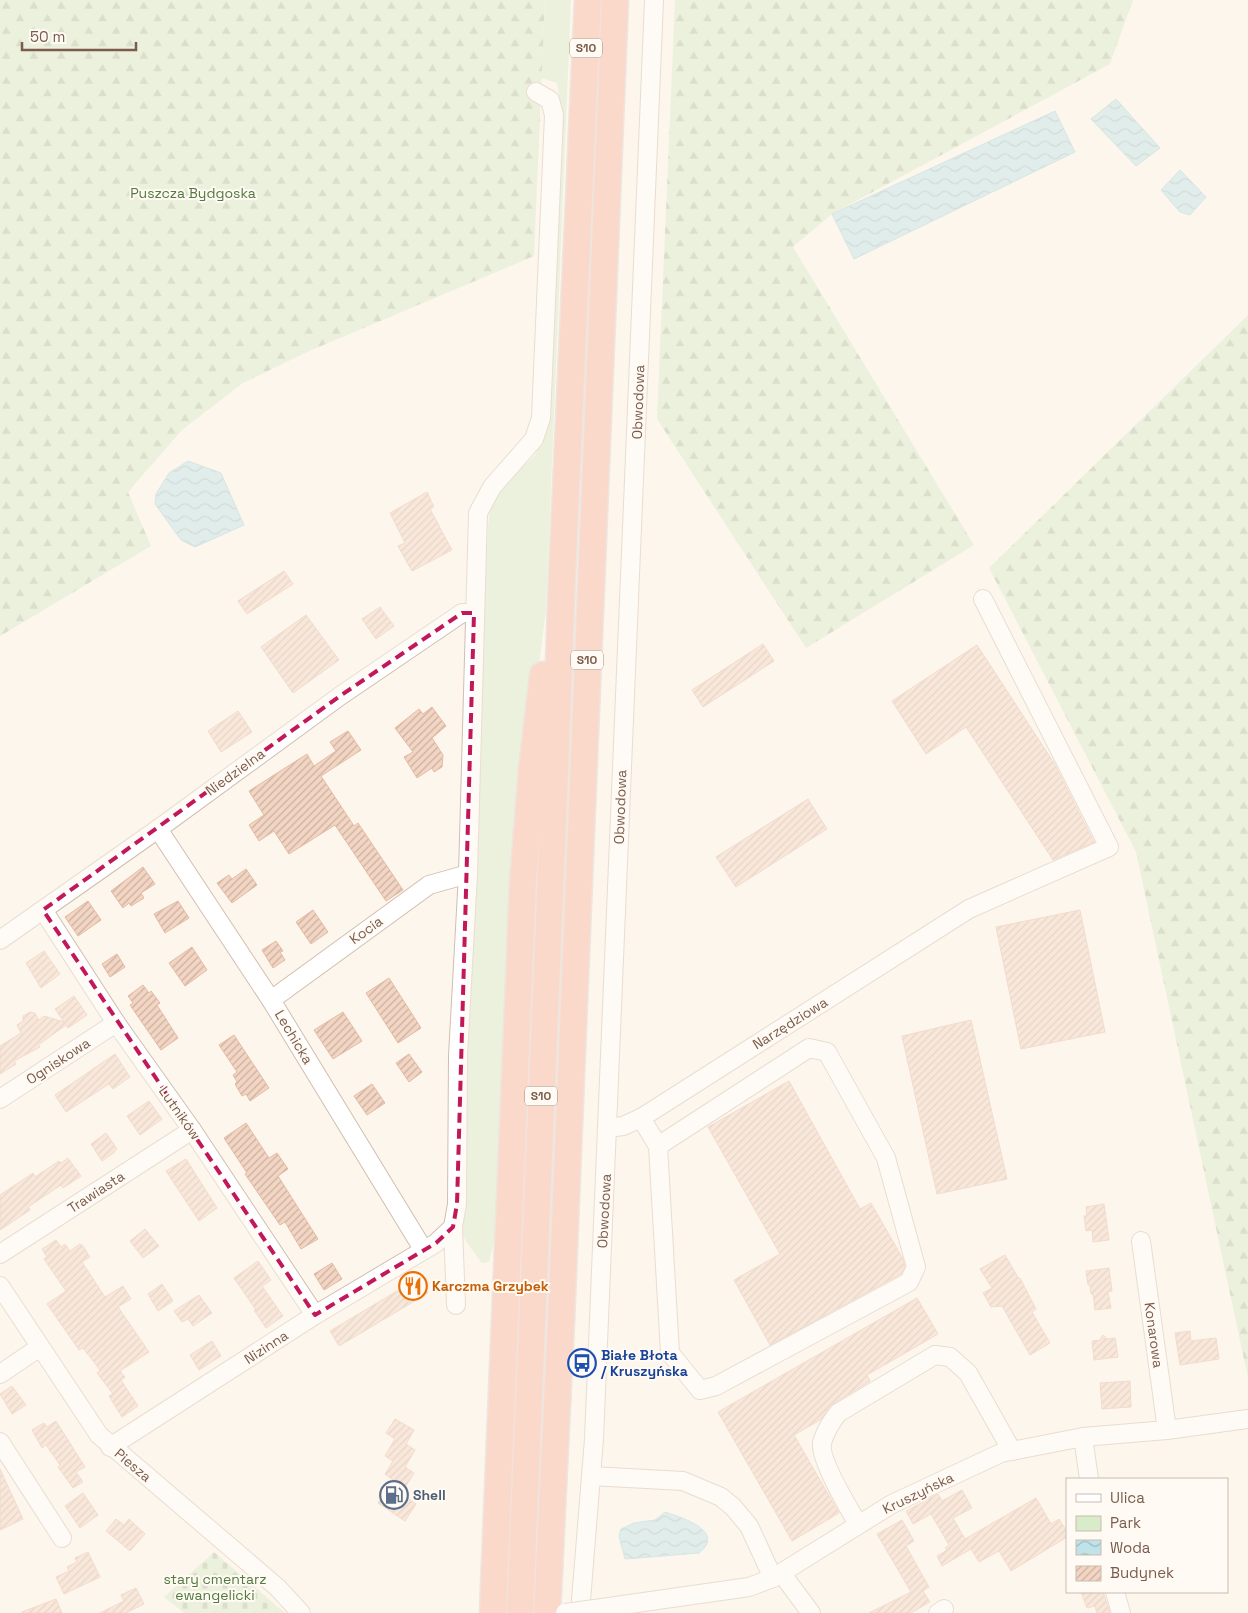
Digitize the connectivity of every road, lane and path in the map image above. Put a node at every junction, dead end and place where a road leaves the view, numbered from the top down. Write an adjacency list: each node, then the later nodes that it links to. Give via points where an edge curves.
1 (588, 0): 5 (highway, S10)
2 (615, 0): 43 (highway, S10)
3 (654, 0): 16 (street, Obwodowa)
4 (536, 92): 7 (street, via 550,100 554,115 541,418 534,439 492,487 478,513)
5 (562, 579): 41 (highway, via 544,671 525,850); 42 (highway, S10)
6 (983, 599): 15 (street, Narzędziowa, via 1110,847 969,909)
7 (474, 612): 8 (street, Niedzielna, via 462,613 340,696); 9 (street)
8 (158, 829): 10 (street, Niedzielna); 12 (street, Lechicka)
9 (468, 874): 12 (street, Kocia, via 428,884); 19 (street, via 458,1056 457,1204)
10 (43, 910): 11 (street, Niedzielna); 13 (street, Lutników)
11 (0, 940)
12 (272, 1000): 21 (street, Lechicka)
13 (116, 1023): 14 (street, Ogniskowa); 17 (street, Lutników)
14 (0, 1099)
15 (641, 1118): 16 (street, Narzędziowa); 18 (street)
16 (608, 1128): 34 (street, Obwodowa)
17 (192, 1130): 22 (street, Trawiasta); 25 (street, Lutników)
18 (658, 1146): 18 (street, via 670,1353 700,1390 716,1386 910,1282 916,1267 886,1158 827,1052 809,1048)
19 (453, 1227): 21 (street, Nizinna, via 436,1243); 24 (street)
20 (1141, 1240): 29 (street, Konarowa)
21 (423, 1249): 25 (street, Nizinna)
22 (0, 1254)
23 (0, 1286): 26 (street, Piesza)
24 (456, 1305)
25 (315, 1315): 32 (street, Nizinna)
26 (40, 1347): 27 (street); 32 (street, Piesza)
27 (0, 1374)
28 (1248, 1419): 29 (street, Kruszyńska)
29 (1167, 1430): 30 (street, Kruszyńska)
30 (1083, 1437): 33 (street, Kruszyńska); 35 (street)
31 (0, 1442): 37 (street)
32 (110, 1447): 40 (street, Piesza, via 278,1588)
33 (1012, 1451): 36 (street, Kruszyńska, via 1001,1453 892,1504); 36 (street, via 968,1373 950,1357 936,1355 838,1412 827,1428 822,1446 831,1476)
34 (591, 1476): 38 (street, via 683,1481 721,1498 749,1526); 45 (street, Obwodowa)
35 (1089, 1478)
36 (858, 1524): 38 (street, Kruszyńska)
37 (62, 1538)
38 (778, 1575): 44 (street, Kruszyńska, bridge, via 749,1587); 46 (street, via 788,1582)
39 (1114, 1593): 47 (street)
40 (301, 1613)
41 (493, 1613)
42 (520, 1613)
43 (547, 1613)
44 (566, 1613)
45 (580, 1613)
46 (810, 1613)
47 (1121, 1613)

